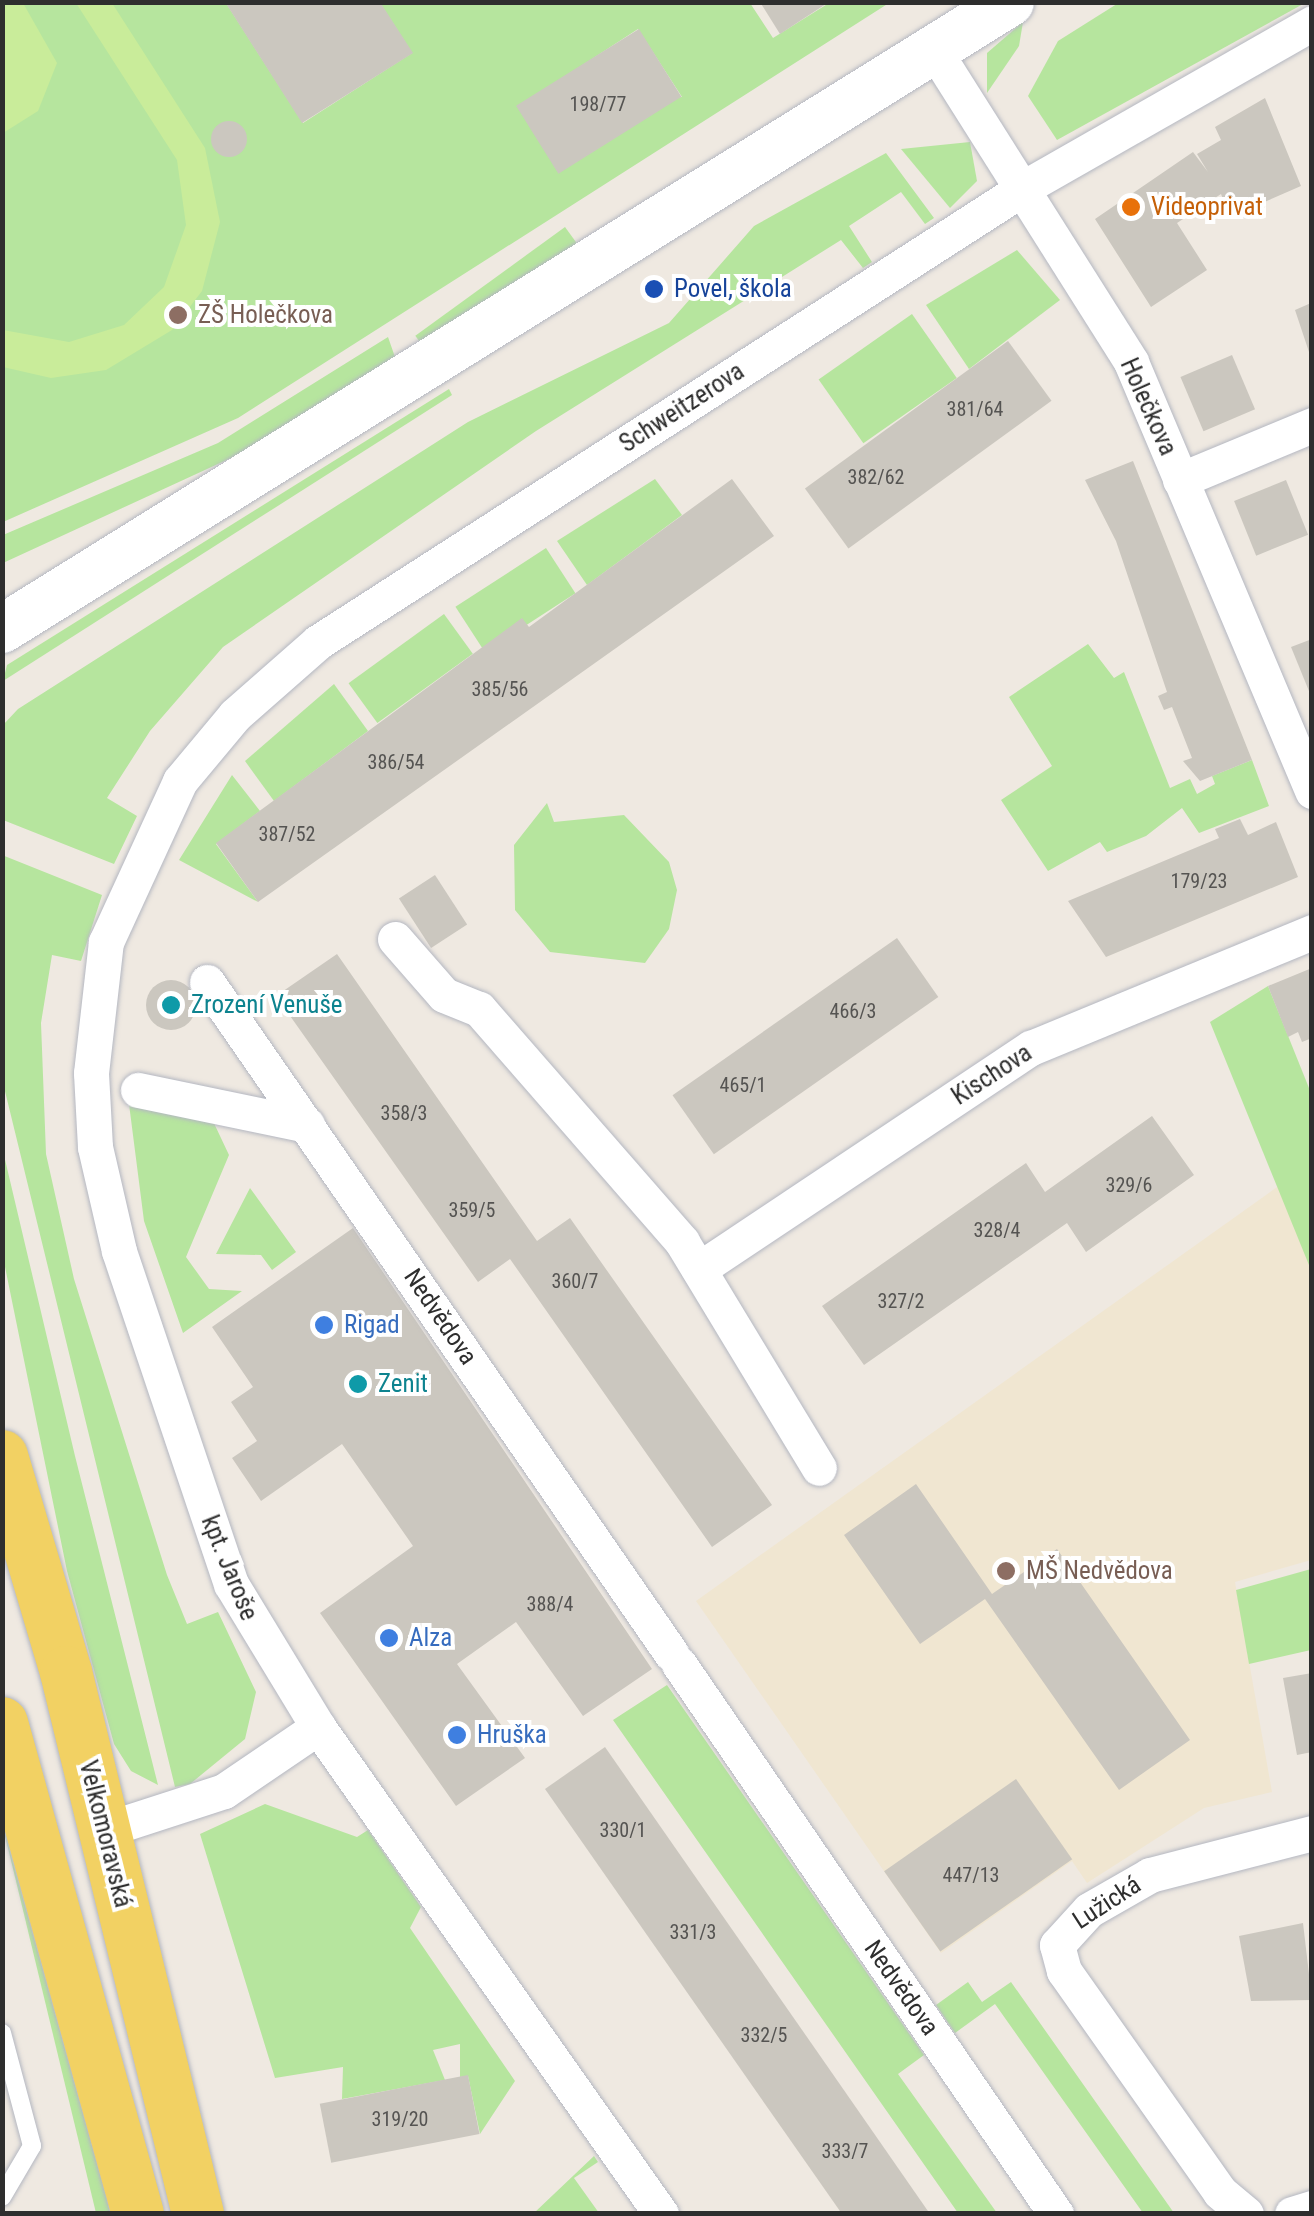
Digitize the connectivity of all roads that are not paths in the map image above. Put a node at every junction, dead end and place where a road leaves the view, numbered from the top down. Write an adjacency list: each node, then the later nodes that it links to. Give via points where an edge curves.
1 (983, 10): 3 (street)
2 (1312, 23): 4 (street, Schweitzerova)
3 (934, 50): 4 (street, Holečkova); 7 (street, via 336,430)
4 (1025, 188): 6 (street, Holečkova, via 1130,362); 9 (street, Schweitzerova, via 318,642 204,750)
5 (1312, 425): 6 (street)
6 (1180, 480): 8 (street, Holečkova)
7 (6, 623)
8 (1312, 791)
9 (130, 877): 19 (street, kpt. Jaroše, via 106,942 93,1036 91,1114 110,1218 231,1584)
10 (1312, 932): 15 (street, Kischova, via 1031,1048)
11 (395, 938): 15 (street, via 444,995 479,1009)
12 (207, 982): 14 (street, Nedvědova)
13 (138, 1090): 14 (street)
14 (307, 1124): 28 (street, Nedvědova)
15 (699, 1269): 17 (street)
16 (2, 1456): 20 (main road, Velkomoravská)
17 (818, 1468)
18 (2, 1723): 25 (main road)
19 (318, 1727): 20 (street, via 224,1790); 27 (street, kpt. Jaroše)
20 (104, 1830): 26 (main road, Velkomoravská)
21 (1312, 1833): 29 (street, Lužická, via 1177,1863 1060,1936 1064,1972 1220,2192)
22 (2, 2032): 23 (lane, via 32,2146)
23 (2, 2196)
24 (1312, 2208): 30 (street)
25 (138, 2214)
26 (198, 2214)
27 (661, 2214)
28 (1056, 2214)
29 (1246, 2214)
30 (1292, 2214)

